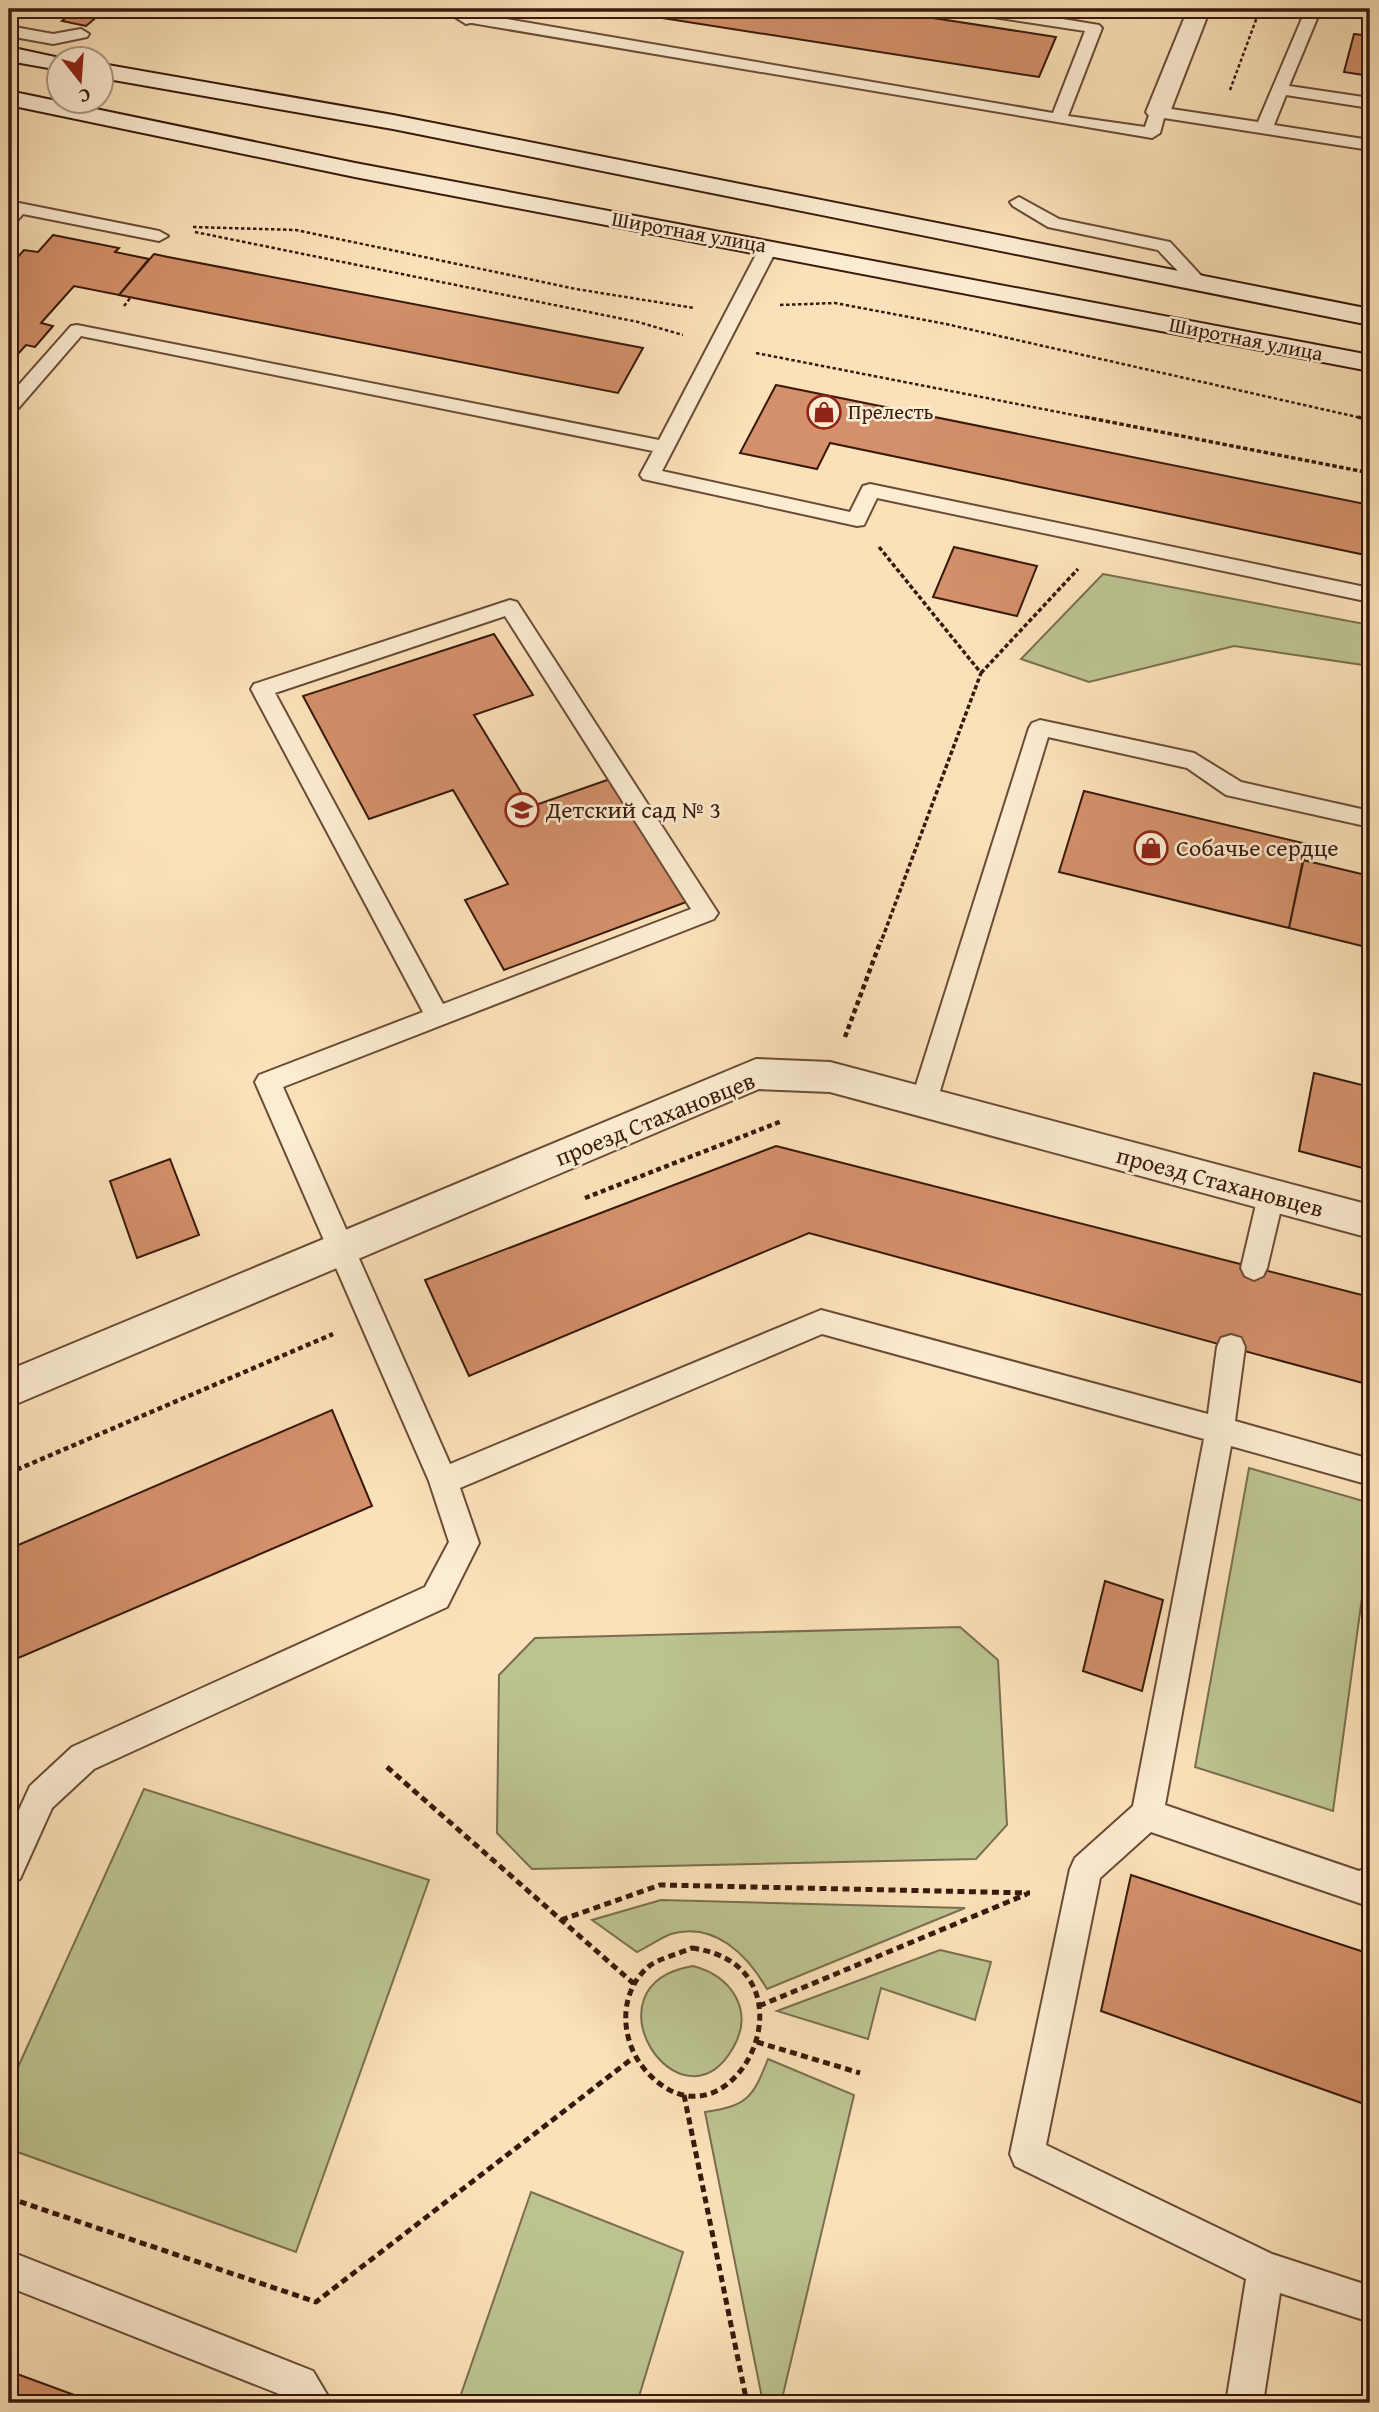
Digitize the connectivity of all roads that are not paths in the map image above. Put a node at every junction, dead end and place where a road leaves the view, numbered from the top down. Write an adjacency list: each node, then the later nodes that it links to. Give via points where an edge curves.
1 (974, 9): 16 (lane, via 1094,28)
2 (1199, 9): 15 (main road)
3 (1314, 9): 12 (lane)
4 (1343, 9): 6 (lane)
5 (470, 13): 16 (lane)
6 (1370, 13)
7 (9, 31): 8 (lane, via 53,39)
8 (81, 34)
9 (9, 54): 10 (main road)
10 (46, 61)
11 (116, 73): 17 (main road, Широтная улица)
12 (1280, 89): 14 (lane); 18 (lane)
13 (9, 98): 21 (main road, Широтная улица)
14 (1370, 103)
15 (1158, 112): 16 (lane, via 1152,133); 18 (lane)
16 (1059, 119)
17 (393, 122): 20 (main road, Широтная улица); 21 (main road, via 415,131 422,146 413,157 385,170)
18 (1264, 128): 19 (lane)
19 (1370, 145)
20 (549, 153): 22 (main road, via 524,155 504,164 495,177 500,191); 27 (main road, Широтная улица)
21 (355, 170): 22 (main road, Широтная улица)
22 (518, 201): 26 (main road, Широтная улица)
23 (1018, 202): 27 (lane, via 1054,223 1164,246)
24 (9, 219): 25 (lane, via 19,208)
25 (159, 236)
26 (769, 247): 29 (main road, Широтная улица); 31 (lane)
27 (1198, 282): 28 (main road, Широтная улица)
28 (1370, 317)
29 (1370, 363)
30 (9, 407): 31 (lane, via 77,330)
31 (665, 447): 32 (lane, via 650,475 857,520 870,490)
32 (1370, 595)
33 (1370, 819): 35 (lane, via 1234,789 1194,761 1040,728)
34 (437, 1016): 34 (lane, via 706,913 510,607 262,689); 38 (lane, via 268,1082)
35 (923, 1104): 36 (main road, проезд Стахановцев); 38 (main road, проезд Стахановцев, via 830,1077 756,1074)
36 (1271, 1196): 37 (main road, проезд Стахановцев); 39 (lane)
37 (1370, 1222)
38 (343, 1250): 41 (main road, проезд Стахановцев); 44 (lane)
39 (1254, 1268)
40 (1231, 1347): 42 (lane)
41 (9, 1388)
42 (1220, 1430): 43 (lane); 44 (lane, via 821,1322); 45 (lane)
43 (1370, 1472)
44 (443, 1481): 46 (lane, via 464,1542 436,1597 83,1759 41,1797)
45 (1147, 1815): 47 (lane, via 1365,1889); 49 (lane, via 1086,1869 1027,2154)
46 (9, 1868)
47 (1370, 1882)
48 (9, 2269): 51 (lane, via 300,2384)
49 (1266, 2270): 50 (lane); 52 (lane)
50 (1370, 2304)
51 (314, 2403)
52 (1245, 2403)

